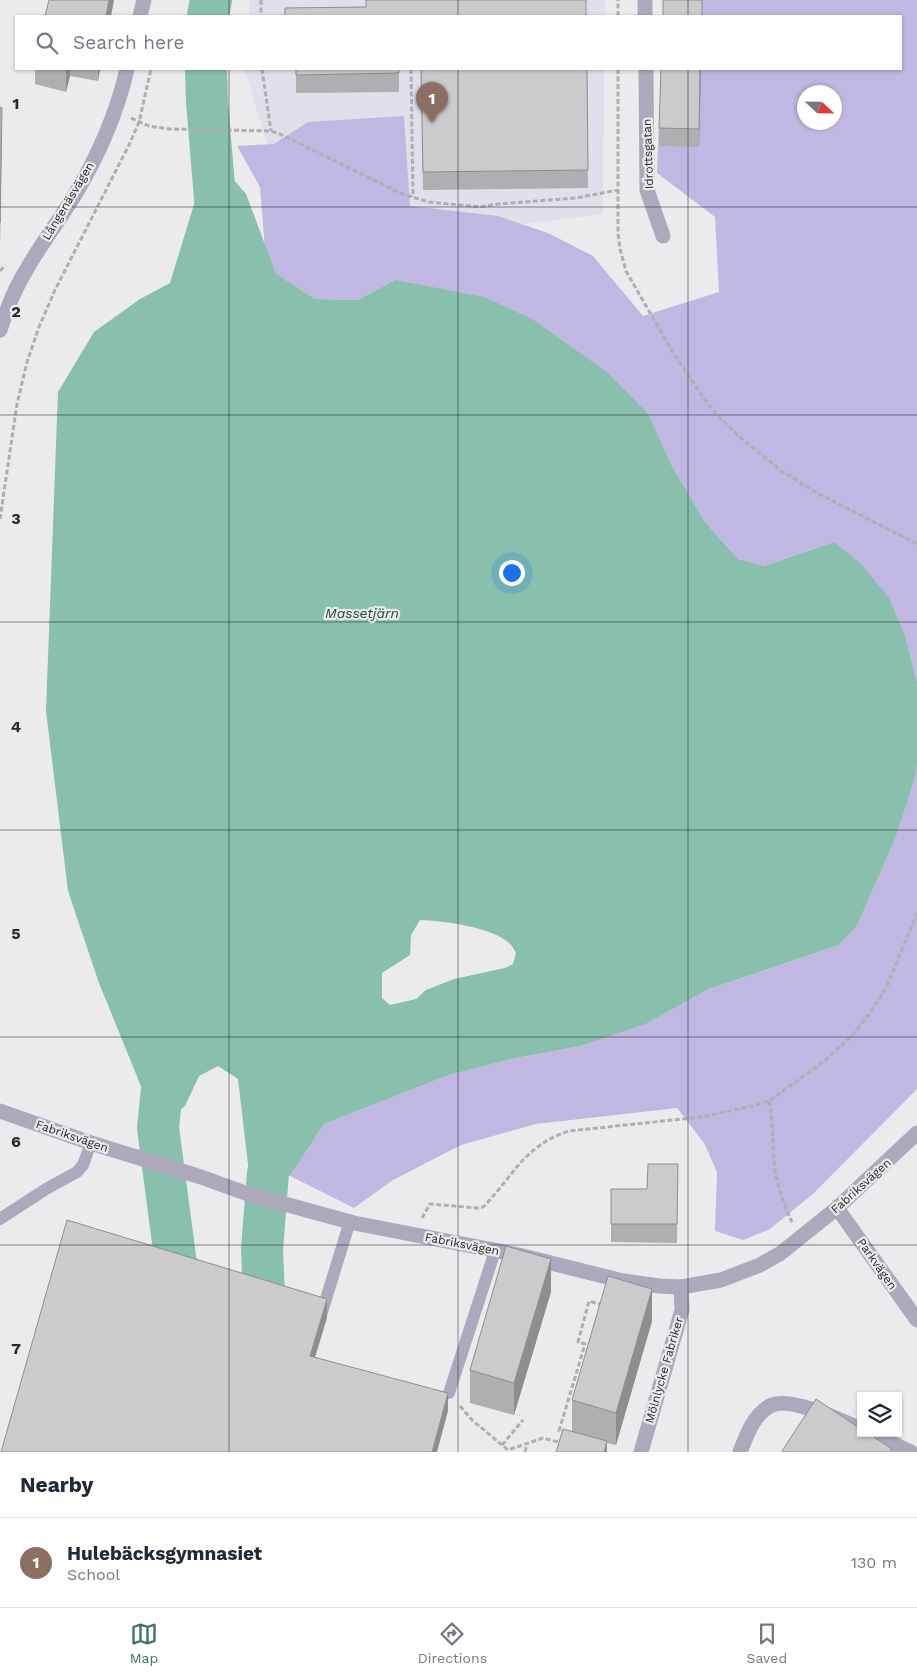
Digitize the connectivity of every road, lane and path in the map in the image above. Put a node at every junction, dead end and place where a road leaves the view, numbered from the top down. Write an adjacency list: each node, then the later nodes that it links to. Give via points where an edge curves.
1 (144, 0): 5 (street)
2 (261, 0): 6 (path)
3 (618, 0): 7 (path)
4 (645, 0): 8 (street)
5 (140, 15)
6 (261, 15)
7 (618, 15)
8 (645, 15)
9 (127, 70): 22 (street, Långenäsvägen, via 121,96 102,144 76,192)
10 (151, 70): 24 (path, via 139,122 55,290 30,353 17,404)
11 (262, 70): 16 (path)
12 (411, 70): 18 (path)
13 (618, 70): 17 (path)
14 (646, 70): 19 (street, Idrottsgatan, via 647,190)
15 (169, 129): 16 (path)
16 (271, 131): 18 (path)
17 (618, 190): 18 (path, via 576,198 480,208); 25 (path, via 618,233 626,271 672,351 720,418 790,476)
18 (412, 197)
19 (664, 236)
20 (12, 258): 21 (path)
21 (0, 271)
22 (4, 305): 23 (street, Långenäsvägen)
23 (0, 330)
24 (0, 520)
25 (917, 544)
26 (917, 913): 27 (path, via 887,986 864,1021 823,1062)
27 (769, 1101): 34 (path, via 701,1117 558,1135 527,1155 483,1207 430,1204); 35 (path, via 777,1178 784,1206)
28 (0, 1111): 30 (street, Fabriksvägen)
29 (917, 1133): 31 (street, Fabriksvägen)
30 (91, 1143): 32 (lane, via 77,1172); 33 (street, Fabriksvägen, via 248,1194)
31 (837, 1208): 35 (street, Fabriksvägen); 40 (street, Parkvägen)
32 (0, 1219)
33 (350, 1222): 34 (street, Fabriksvägen); 39 (lane)
34 (412, 1235): 36 (street, Fabriksvägen)
35 (801, 1238): 37 (street, Fabriksvägen, via 760,1265 721,1280)
36 (496, 1251): 37 (street, Fabriksvägen, via 623,1281); 41 (lane)
37 (681, 1287): 50 (street, Mölnlycke Fabriker, via 682,1310)
38 (608, 1307): 44 (path, via 589,1301 578,1342 585,1344 559,1431)
39 (322, 1312)
40 (917, 1320)
41 (449, 1393): 47 (path, via 472,1420)
42 (523, 1420): 47 (path)
43 (857, 1427): 51 (street, via 806,1407 772,1405 761,1413 748,1432)
44 (572, 1436)
45 (879, 1437): 52 (street)
46 (528, 1444): 47 (path, via 508,1450); 48 (path, via 544,1438); 49 (path)
47 (502, 1445)
48 (569, 1445)
49 (525, 1452)
50 (640, 1452)
51 (740, 1452)
52 (912, 1452)

